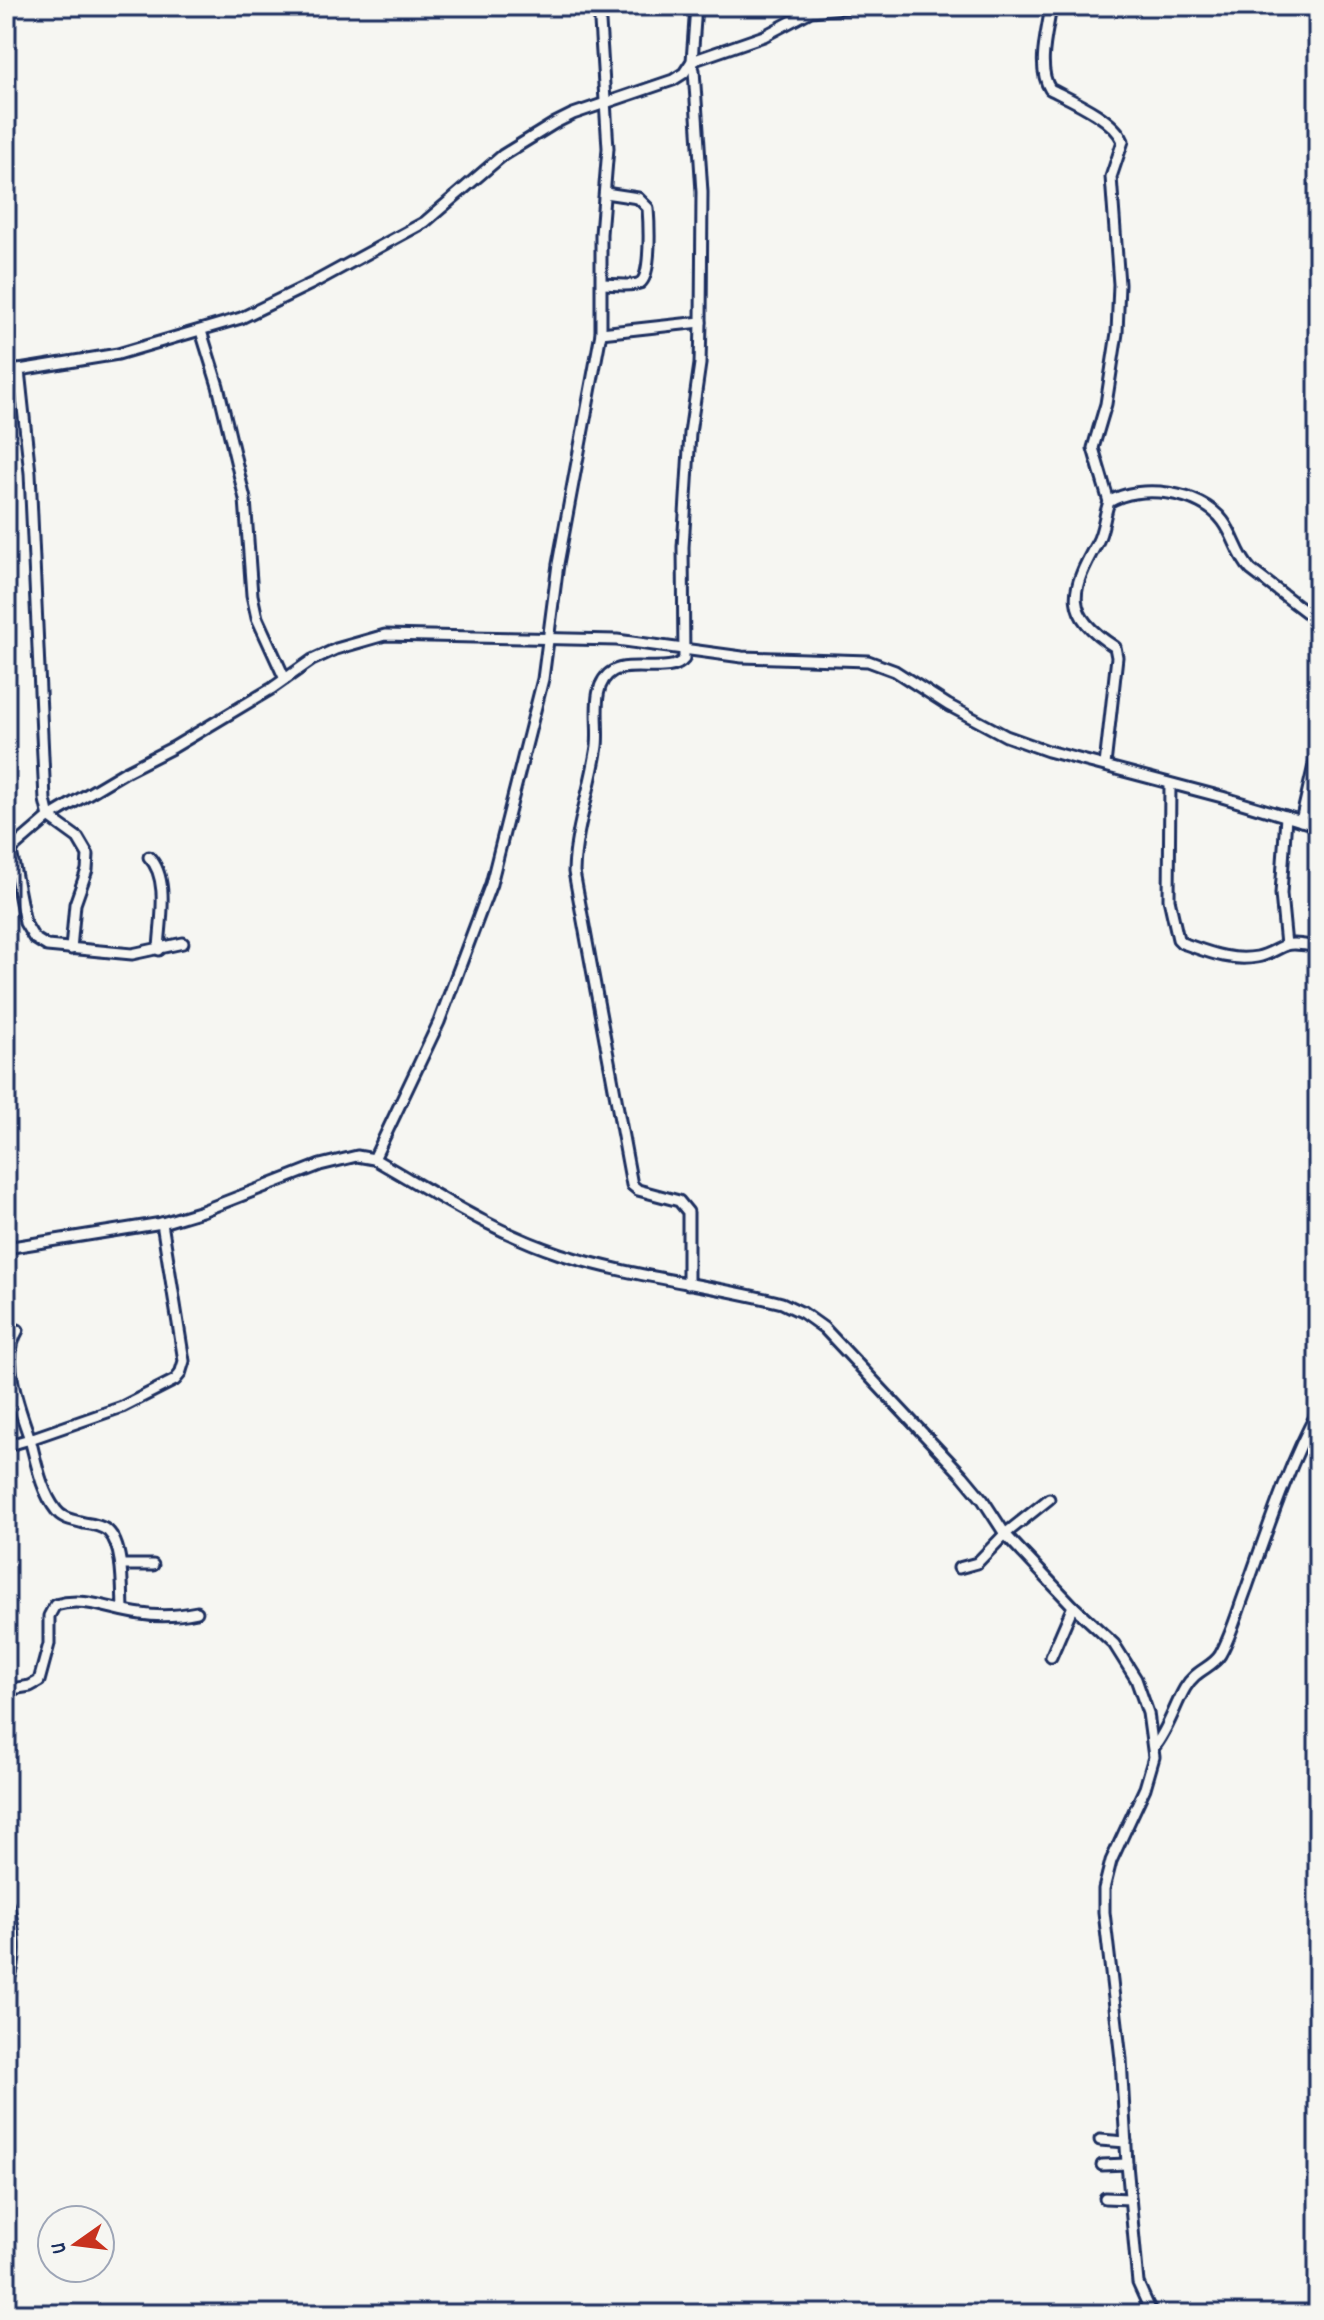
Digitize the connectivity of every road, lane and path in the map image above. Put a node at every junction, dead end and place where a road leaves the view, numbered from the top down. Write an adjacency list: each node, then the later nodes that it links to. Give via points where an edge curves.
1 (599, 6): 6 (street)
2 (696, 6): 5 (street)
3 (865, 6): 5 (street, via 811,11 764,36)
4 (1051, 6): 14 (street, via 1043,68 1046,84 1109,124 1123,141 1111,177 1117,333 1093,448)
5 (692, 63): 6 (street, via 673,80); 9 (street, via 702,173)
6 (604, 103): 7 (street); 10 (street, via 573,114 503,155 425,222 241,318)
7 (605, 193): 8 (street); 8 (street, via 638,198 648,208 648,263 639,283)
8 (602, 284): 11 (street)
9 (701, 322): 11 (street); 17 (street, via 683,547)
10 (201, 331): 12 (street, via 118,354); 18 (street, via 245,499 257,618)
11 (601, 333): 16 (street)
12 (19, 370): 13 (street); 23 (street, via 30,473)
13 (6, 372)
14 (1109, 502): 15 (street, via 1141,490 1164,492 1211,510 1224,522 1242,561); 20 (street, via 1076,589 1080,614 1091,630 1115,647 1117,657)
15 (1318, 621)
16 (549, 639): 17 (street, via 617,640); 18 (street, via 385,635 336,649); 33 (street, via 491,884 439,1022)
17 (684, 649): 20 (street, via 742,657 868,661 895,671 1006,736); 36 (street, via 677,666 622,668 601,685 597,742 574,846 574,872 632,1185 679,1201 688,1212)
18 (285, 679): 23 (street)
19 (1318, 748): 24 (street)
20 (1105, 765): 21 (street)
21 (1170, 784): 22 (street); 29 (street, via 1169,899 1178,939 1243,959)
22 (1286, 816): 24 (street); 29 (street, via 1281,894)
23 (49, 817): 26 (street); 31 (street, via 78,838 88,855 75,904)
24 (1301, 821): 25 (street)
25 (1318, 826)
26 (8, 853): 31 (street, via 28,930 47,946)
27 (149, 857): 32 (street, via 161,877)
28 (183, 943): 32 (street)
29 (1286, 945): 30 (street)
30 (1318, 947)
31 (71, 949): 32 (street, via 132,954)
32 (159, 950)
33 (374, 1159): 34 (street, via 357,1156 320,1165); 36 (street, via 512,1235 593,1264)
34 (162, 1223): 35 (street); 39 (street, via 184,1361 180,1374 122,1407)
35 (6, 1248)
36 (688, 1284): 42 (street, via 782,1303 824,1328 963,1476)
37 (18, 1330): 39 (street, via 7,1358)
38 (1318, 1411): 51 (street, via 1300,1444 1223,1647 1214,1662 1188,1683)
39 (30, 1439): 40 (street); 43 (street, via 56,1512 107,1531)
40 (6, 1446)
41 (1049, 1499): 42 (street)
42 (1005, 1534): 45 (street, via 977,1563); 46 (street)
43 (121, 1565): 44 (street); 47 (street)
44 (153, 1565)
45 (959, 1568)
46 (1073, 1606): 49 (street); 51 (street, via 1127,1661 1148,1713)
47 (123, 1610): 48 (street, via 161,1616); 50 (street, via 83,1601 55,1605 39,1681)
48 (197, 1612)
49 (1051, 1657)
50 (6, 1690)
51 (1154, 1747): 55 (street, via 1145,1788 1111,1861 1104,1889)
52 (6, 1901): 53 (street, via 13,1957)
53 (6, 1985)
54 (1100, 2140): 55 (street)
55 (1126, 2142): 56 (street)
56 (1127, 2164): 57 (street); 59 (street)
57 (1102, 2165)
58 (1105, 2198): 59 (street)
59 (1130, 2199): 60 (street, via 1138,2283)
60 (1152, 2314)

